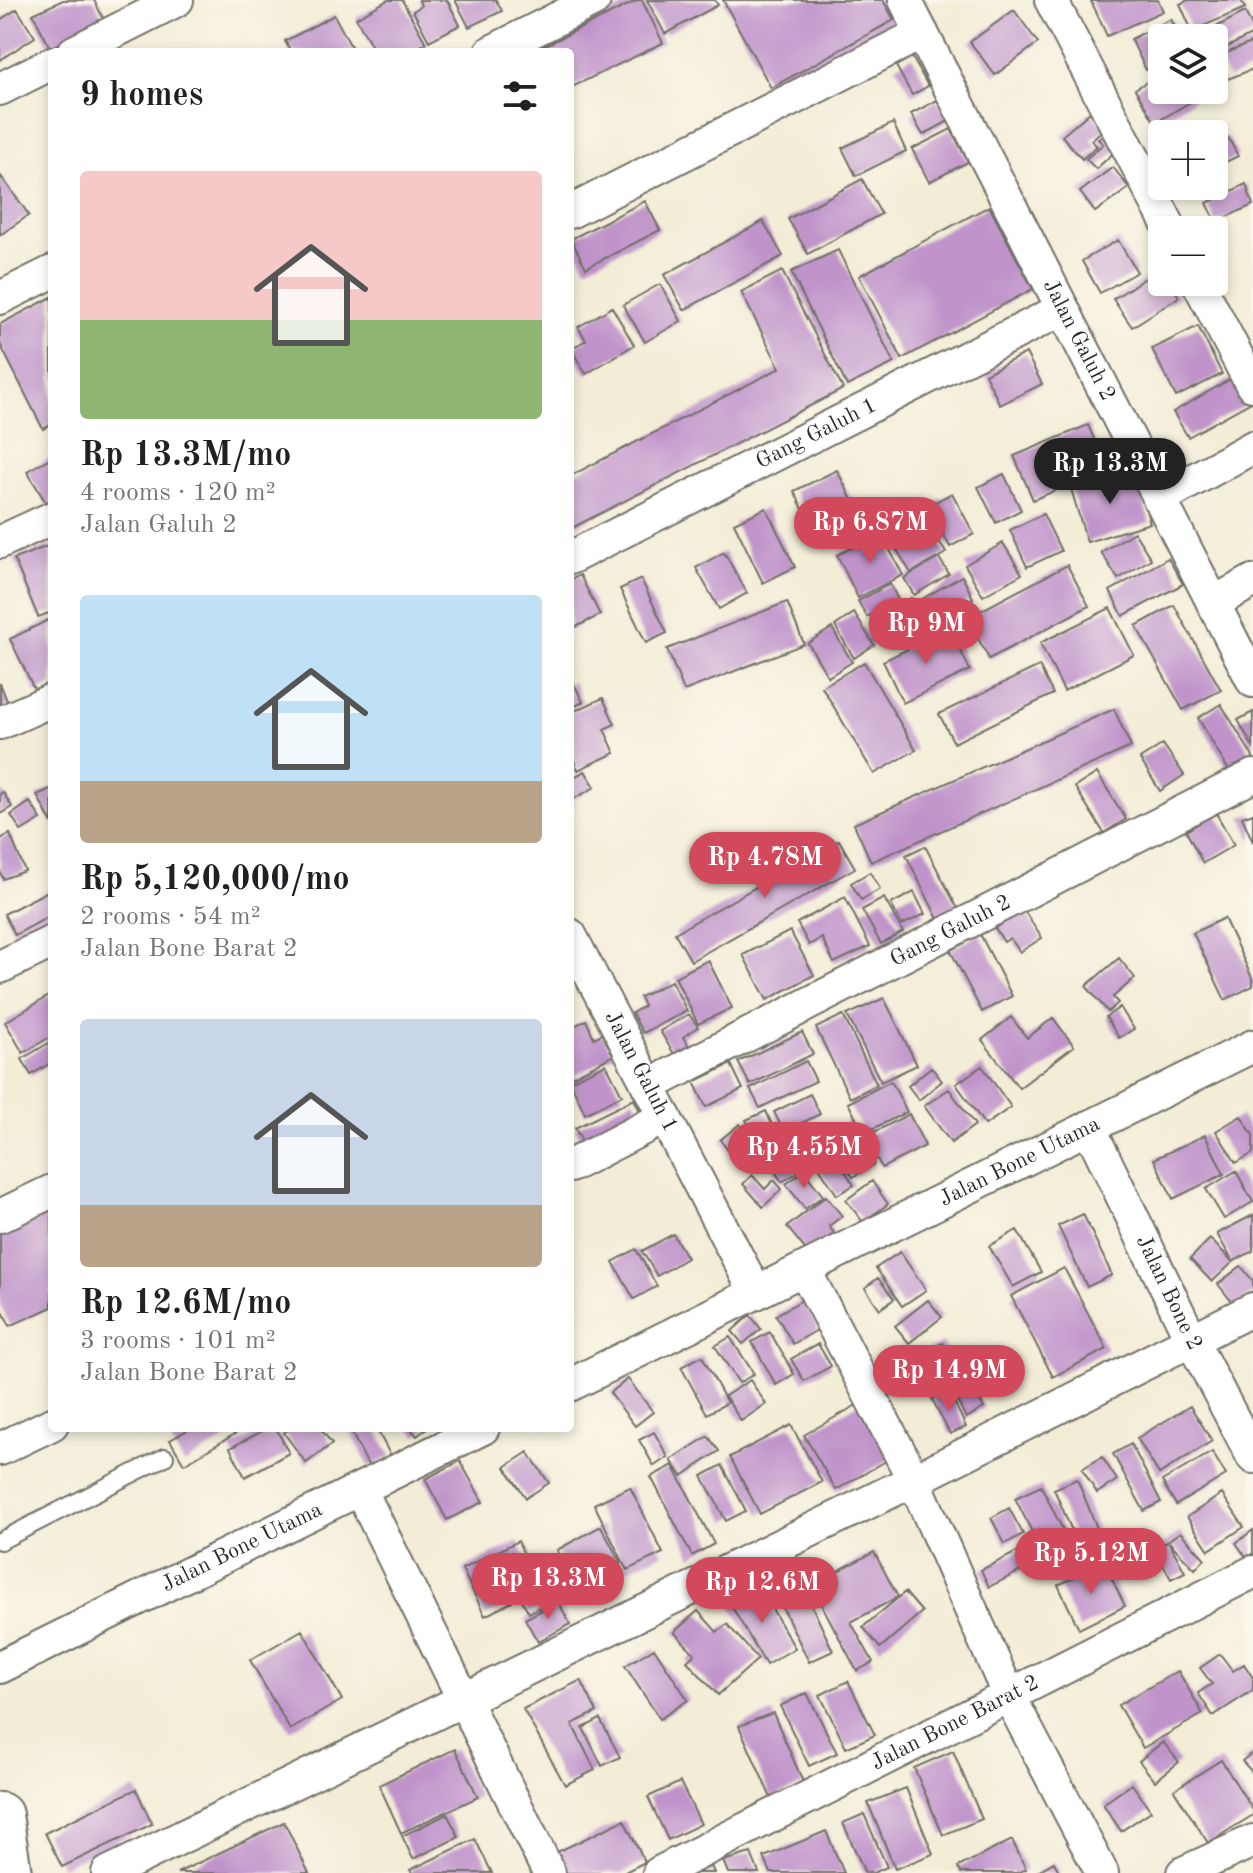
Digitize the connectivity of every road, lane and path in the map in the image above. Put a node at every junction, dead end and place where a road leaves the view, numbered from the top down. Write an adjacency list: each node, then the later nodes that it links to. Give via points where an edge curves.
1 (177, 0): 6 (street)
2 (594, 0): 7 (street)
3 (905, 0): 5 (street, Jalan Galuh 2)
4 (1051, 0): 11 (street)
5 (922, 33): 10 (street); 15 (street, Jalan Galuh 2)
6 (82, 48)
7 (499, 48)
8 (48, 65): 9 (street)
9 (0, 89)
10 (574, 210)
11 (1164, 216)
12 (48, 274): 14 (street)
13 (1205, 296): 16 (street)
14 (0, 298)
15 (1063, 309): 18 (street, Jalan Galuh 2); 21 (street, Gang Galuh 1)
16 (1252, 385)
17 (1253, 447): 18 (street)
18 (1159, 499): 23 (street, Jalan Galuh 2)
19 (48, 520): 20 (street)
20 (0, 542)
21 (574, 556)
22 (1253, 581): 23 (street)
23 (1213, 603): 24 (street, Jalan Galuh 2)
24 (1253, 681)
25 (48, 702): 26 (street)
26 (0, 723)
27 (1253, 776): 32 (street, Gang Galuh 2)
28 (48, 944): 30 (street)
29 (574, 947): 32 (street, Jalan Galuh 1)
30 (0, 967)
31 (1253, 1046): 34 (street, Jalan Bone Utama)
32 (648, 1086): 33 (street, Jalan Galuh 1)
33 (665, 1117): 35 (street); 39 (street, Jalan Galuh 1)
34 (1089, 1127): 38 (street, Jalan Bone Utama); 41 (street, Jalan Bone 2)
35 (574, 1164)
36 (48, 1193): 37 (street)
37 (0, 1216)
38 (804, 1269): 39 (street, Jalan Bone Utama); 48 (street)
39 (756, 1293): 42 (street, Jalan Bone Utama)
40 (1253, 1309): 41 (street)
41 (1191, 1339): 47 (street, Jalan Bone 2); 48 (street)
42 (574, 1383)
43 (48, 1426): 45 (street)
44 (475, 1432): 49 (street, Jalan Bone Utama)
45 (0, 1449)
46 (165, 1457): 50 (lane)
47 (1253, 1457)
48 (914, 1480): 53 (street); 54 (street)
49 (360, 1489): 52 (street, Jalan Bone Utama); 54 (street)
50 (0, 1541)
51 (1253, 1572): 53 (street, Jalan Bone Barat 2)
52 (0, 1667)
53 (1009, 1696): 58 (street, Jalan Bone Barat 2); 59 (street)
54 (462, 1700): 56 (street); 57 (street)
55 (1253, 1841): 60 (street)
56 (108, 1873)
57 (549, 1873)
58 (659, 1873)
59 (1102, 1873)
60 (1183, 1873)

